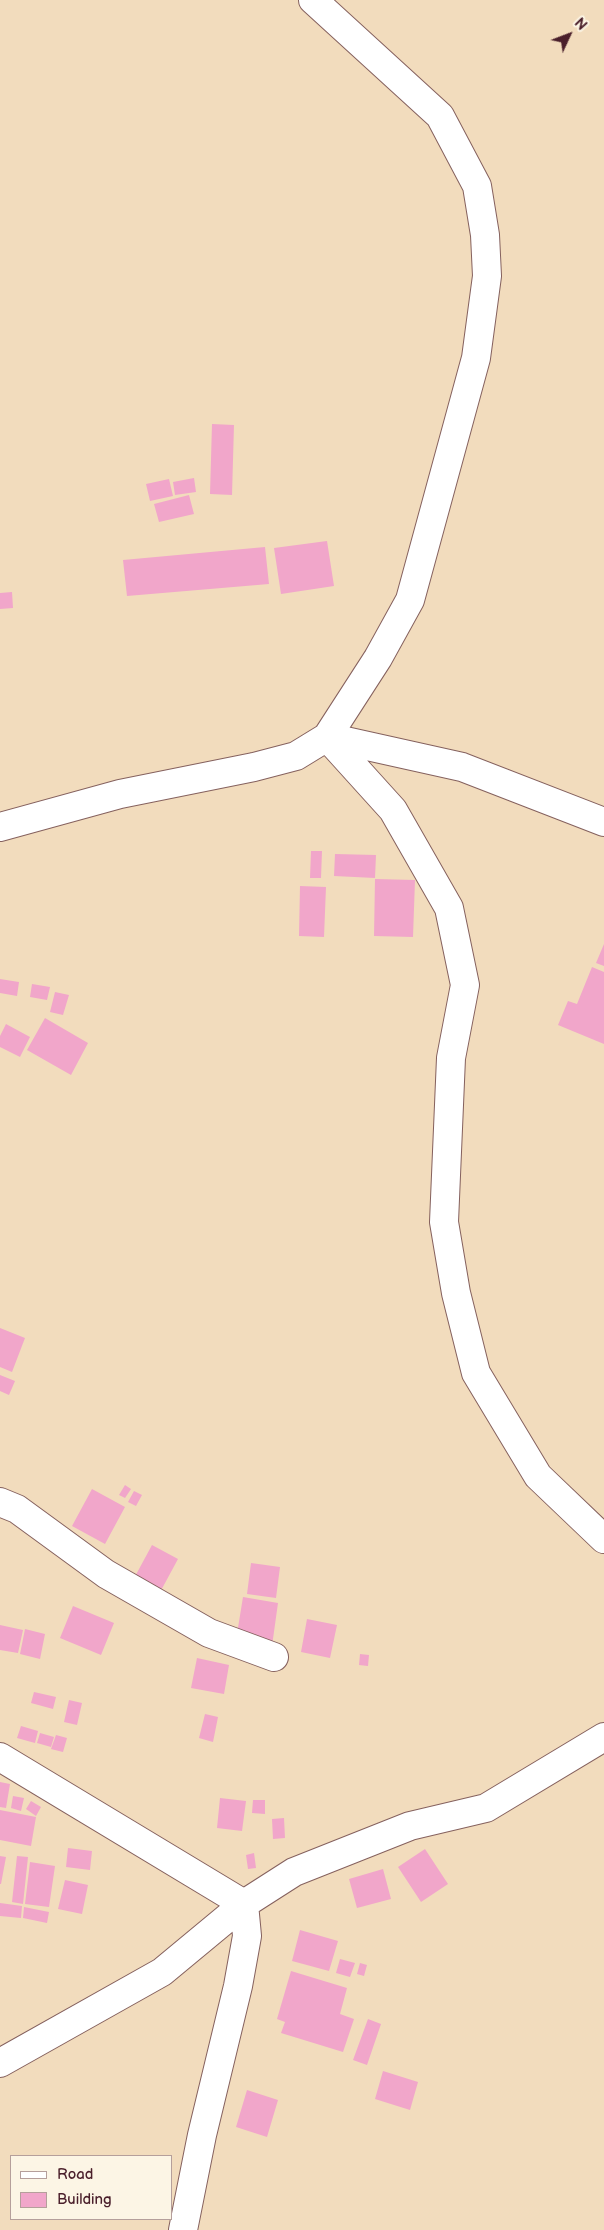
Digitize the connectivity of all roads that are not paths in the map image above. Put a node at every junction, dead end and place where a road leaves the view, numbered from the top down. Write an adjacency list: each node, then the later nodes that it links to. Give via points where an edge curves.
1 (313, 0): 2 (street, via 440,116 477,186 487,276 476,358 410,600 378,658)
2 (327, 737): 3 (street, via 462,768); 4 (street, via 296,756 120,794); 6 (street, via 393,810 449,908 465,985 451,1058 444,1222 456,1294 476,1373 538,1476)
3 (604, 822)
4 (0, 827)
5 (0, 1502): 7 (street, via 17,1509 106,1574 209,1633)
6 (604, 1539)
7 (274, 1657)
8 (604, 1736): 10 (street, via 486,1808 410,1826 294,1872)
9 (0, 1757): 10 (street)
10 (244, 1904): 11 (street, via 162,1972); 12 (street, via 247,1936 238,1986)
11 (0, 2063)
12 (183, 2230)

